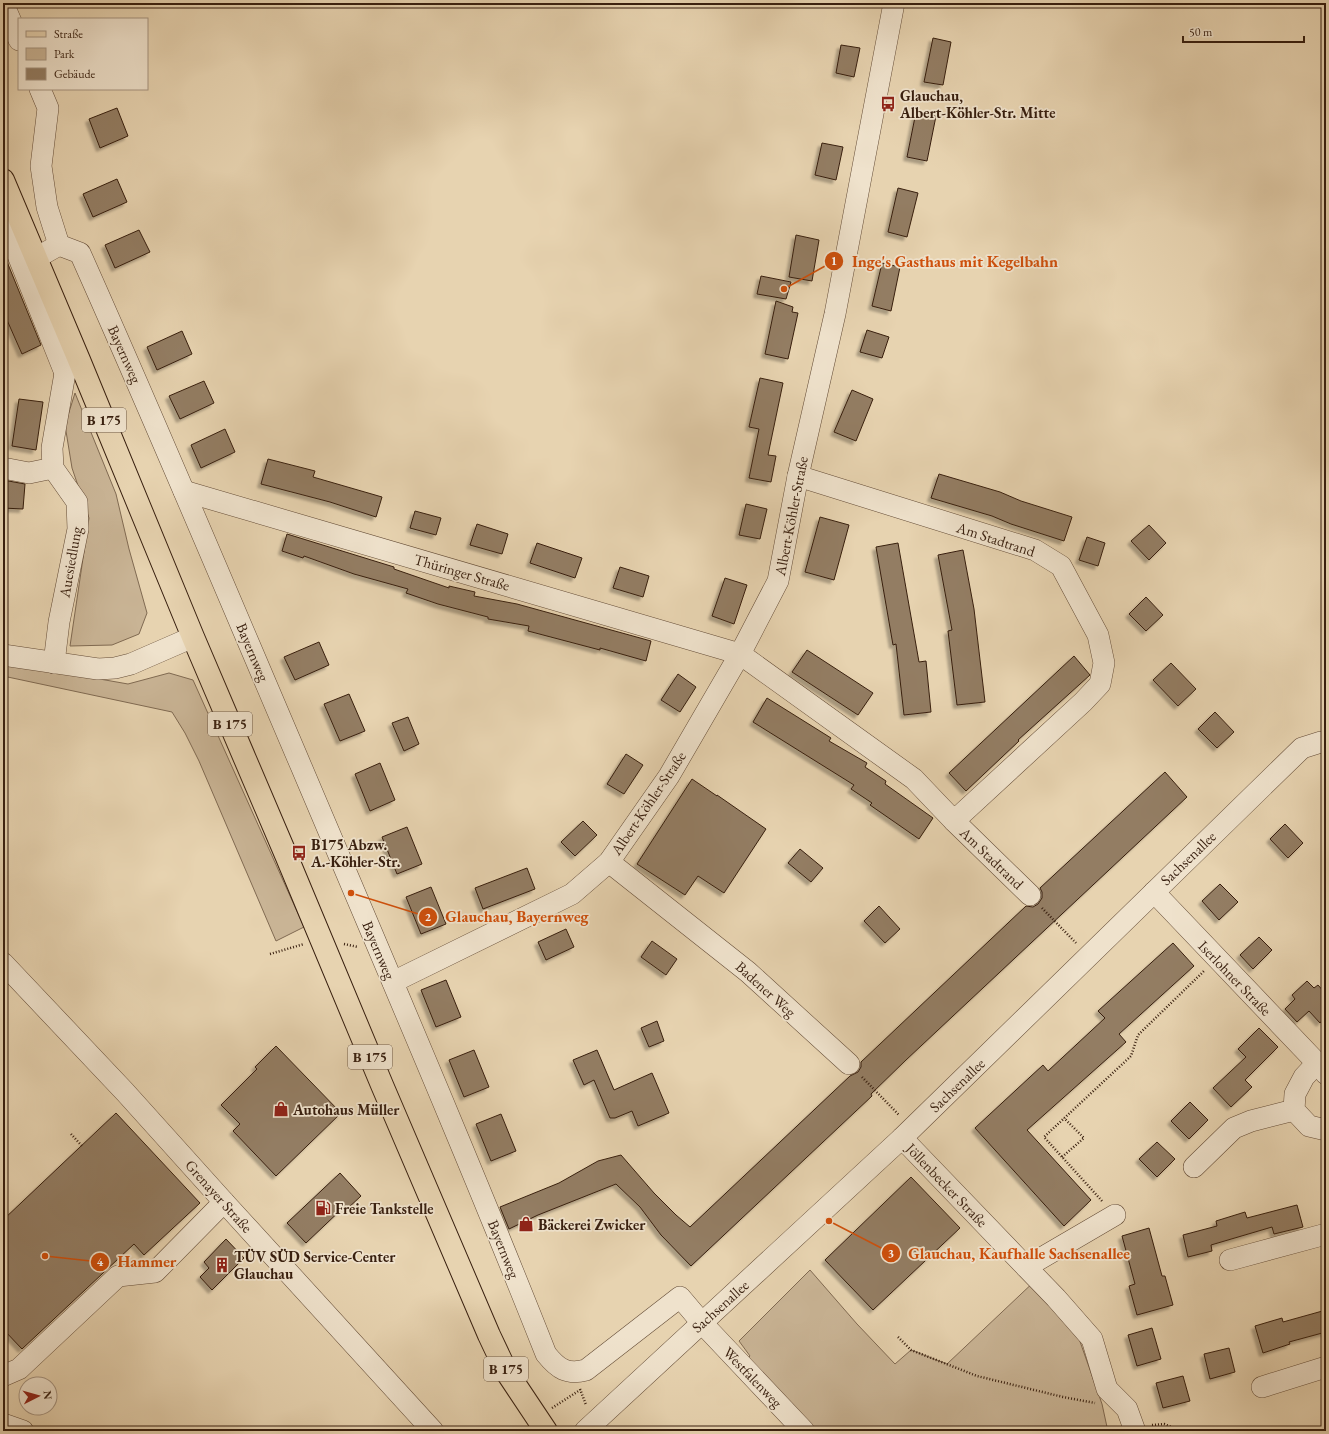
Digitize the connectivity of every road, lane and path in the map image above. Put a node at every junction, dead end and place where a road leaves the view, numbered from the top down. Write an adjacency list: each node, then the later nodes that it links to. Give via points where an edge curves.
1 (3, 3): 3 (street)
2 (894, 3): 13 (street, Albert-Köhler-Straße, via 835,314)
3 (18, 38)
4 (40, 90): 8 (street, via 48,108 41,166 47,207)
5 (3, 180): 7 (main road, B 175)
6 (3, 218): 7 (street)
7 (14, 240): 9 (main road, B 175); 10 (street)
8 (59, 245): 9 (street); 14 (street, Bayernweg, via 80,253)
9 (36, 258): 10 (main road, B 175)
10 (72, 366): 12 (street, via 52,448); 15 (main road, B 175)
11 (3, 468): 12 (street, via 29,473)
12 (53, 468): 18 (street, Auesiedlung, via 77,502 78,530 59,622)
13 (798, 476): 16 (street, Albert-Köhler-Straße, via 778,582); 20 (street, Am Stadtrand, via 1035,550 1061,566 1098,635 1104,663 1100,684)
14 (184, 491): 16 (street, Thüringer Straße); 27 (street, Bayernweg)
15 (193, 637): 18 (street, via 131,664 115,668 98,669); 51 (main road, B 175, via 489,1335 506,1371)
16 (740, 654): 20 (street, Am Stadtrand, via 914,779); 21 (street, Albert-Köhler-Straße, via 669,776)
17 (3, 656): 18 (street)
18 (54, 662)
19 (1326, 743): 22 (street, Sachsenallee, via 1302,748)
20 (954, 821): 23 (street, Am Stadtrand)
21 (609, 862): 27 (street, Albert-Köhler-Straße, via 572,894); 28 (street, Badener Weg, via 748,972)
22 (1154, 892): 24 (street, Sachsenallee); 25 (street, Iserlohner Straße)
23 (1030, 895): 24 (path)
24 (1089, 956): 34 (street, Sachsenallee)
25 (1217, 958): 29 (street, Iserlohner Straße); 31 (path, via 1138,1035 1131,1056)
26 (3, 963): 38 (street, Grenayer Straße)
27 (393, 982): 43 (street, Bayernweg, via 546,1354 553,1363 574,1373 586,1370 680,1297)
28 (849, 1064): 34 (path)
29 (1322, 1069): 30 (street, Iserlohner Straße, via 1304,1076 1295,1094)
30 (1294, 1110): 32 (street, via 1309,1126); 37 (street, via 1234,1128)
31 (1064, 1118): 36 (path, via 1044,1137); 36 (path, via 1084,1138)
32 (1326, 1130)
33 (71, 1134): 35 (path)
34 (908, 1134): 42 (street, Jöllenbecker Straße); 43 (street, Sachsenallee)
35 (82, 1146)
36 (1062, 1157): 39 (path)
37 (1194, 1168)
38 (224, 1202): 46 (street, via 155,1272 118,1276 19,1369); 53 (street, Grenayer Straße)
39 (1115, 1215): 42 (street)
40 (1326, 1234): 41 (street)
41 (1230, 1260)
42 (1026, 1267): 49 (street, Jöllenbecker Straße, via 1092,1339)
43 (702, 1323): 54 (street, Sachsenallee); 55 (street, Westfalenweg)
44 (898, 1337): 49 (path, via 911,1350 977,1376 1063,1397)
45 (1326, 1367): 47 (street)
46 (3, 1376)
47 (1262, 1387)
48 (580, 1390): 51 (path)
49 (1102, 1396): 56 (street, via 1127,1409)
50 (3, 1424): 52 (street)
51 (541, 1425)
52 (23, 1431)
53 (433, 1431)
54 (585, 1431)
55 (804, 1431)
56 (1135, 1431)

